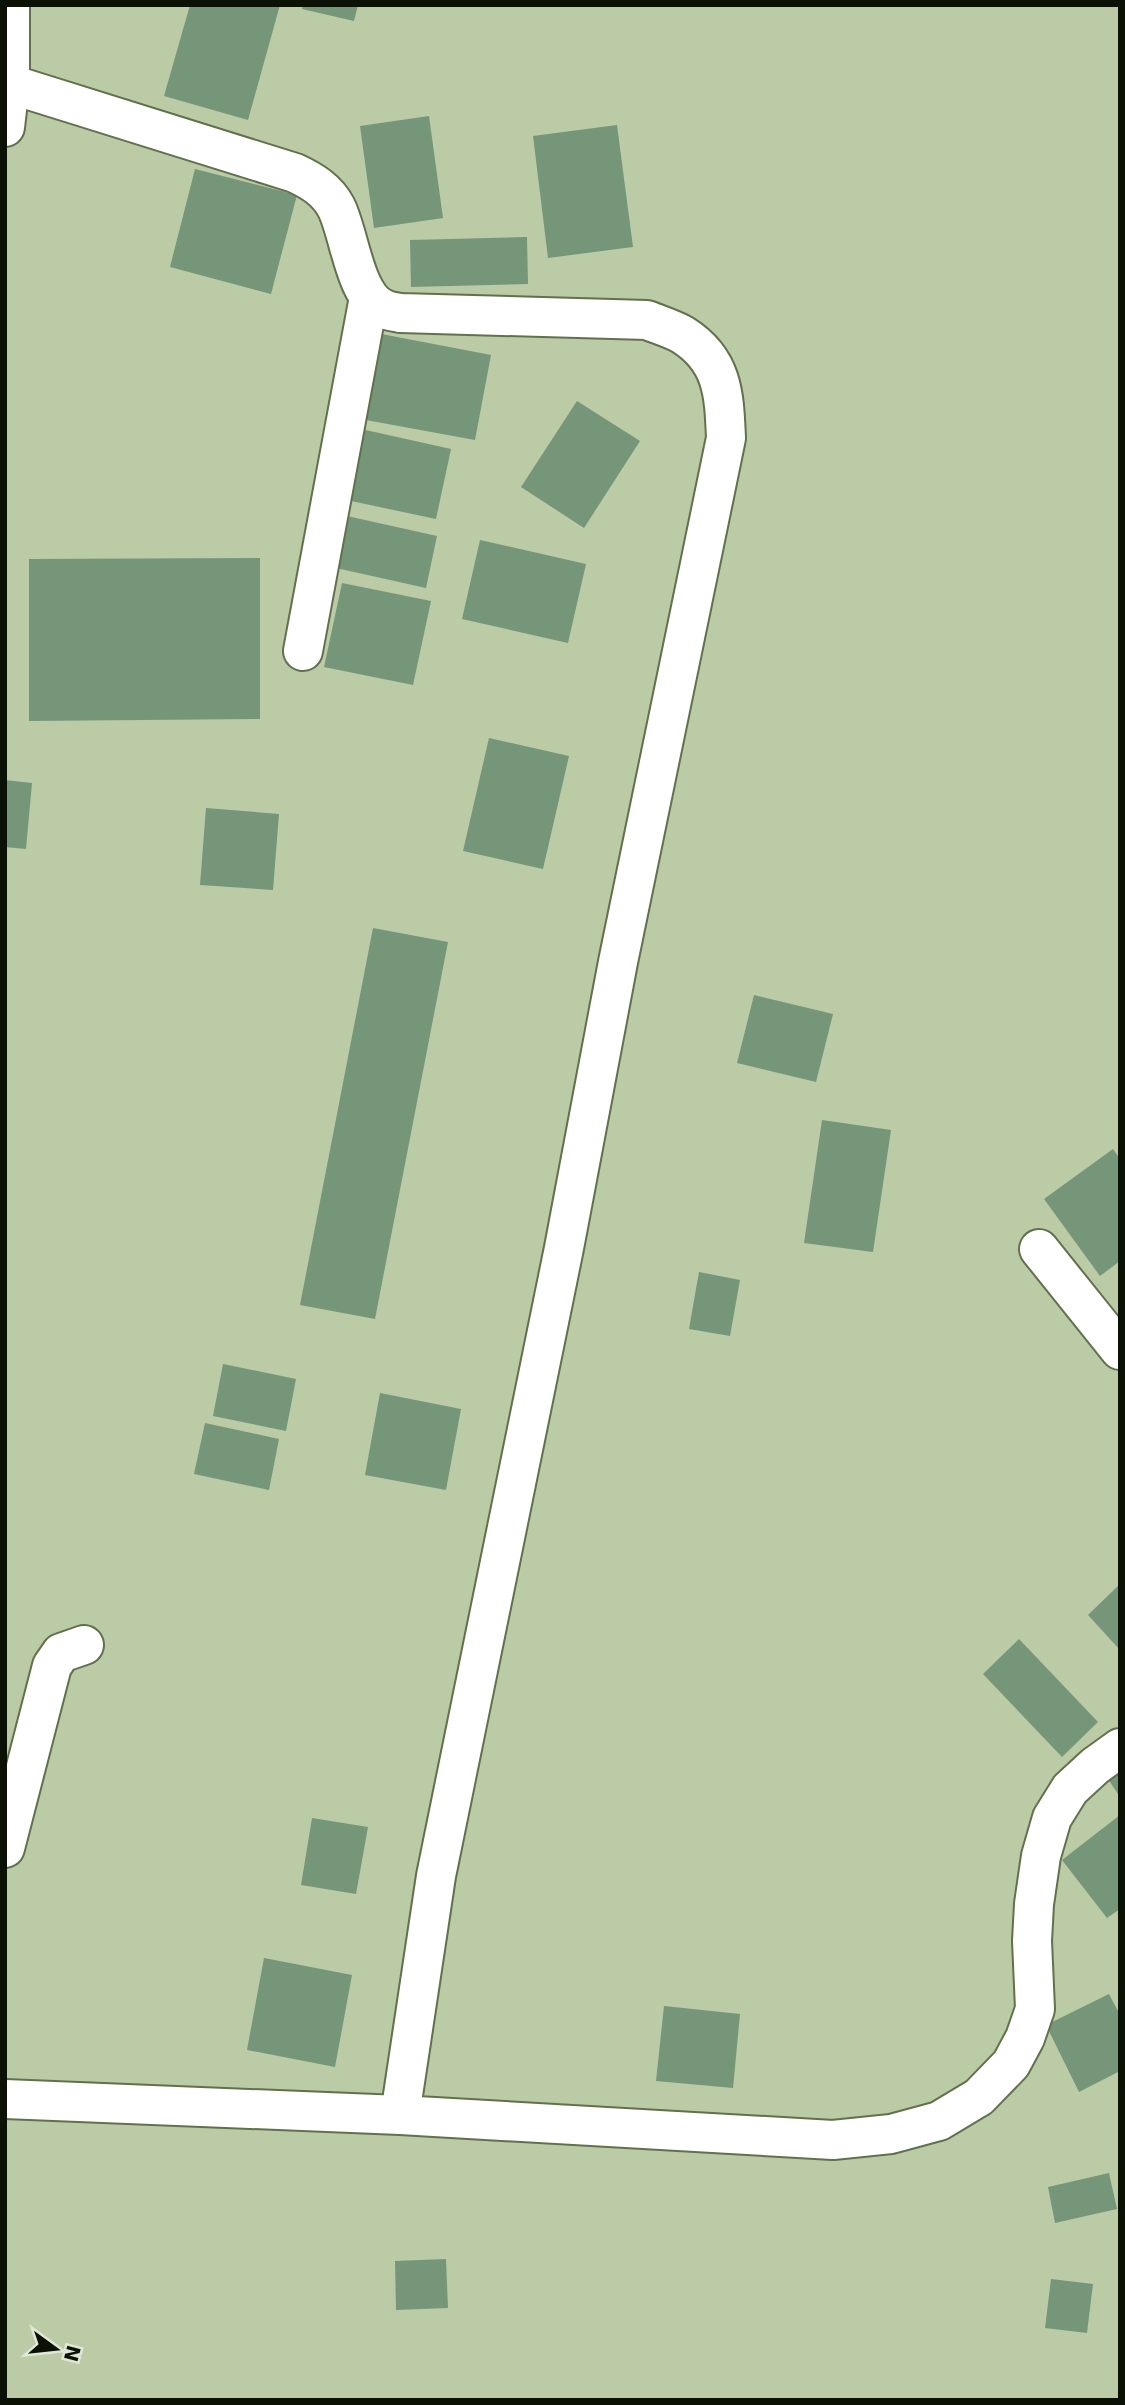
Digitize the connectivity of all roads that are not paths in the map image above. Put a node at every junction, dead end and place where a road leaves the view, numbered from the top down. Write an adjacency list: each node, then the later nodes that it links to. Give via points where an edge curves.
1 (10, 5): 2 (street)
2 (10, 85): 3 (street); 4 (street, via 295,173 317,184 335,205)
3 (5, 127)
4 (369, 297): 5 (street); 12 (street, via 382,309 400,313 648,320 684,335 710,358 724,393 726,438 439,1863)
5 (303, 651)
6 (1039, 1249): 7 (street)
7 (1120, 1350)
8 (83, 1645): 10 (street, via 61,1653 52,1666)
9 (1120, 1748): 12 (street, via 1070,1789 1052,1818 1034,1904 1035,2009 1025,2038 1011,2064 979,2097 939,2121 891,2134 833,2140)
10 (5, 1848)
11 (5, 2099): 12 (street)
12 (400, 2115)

